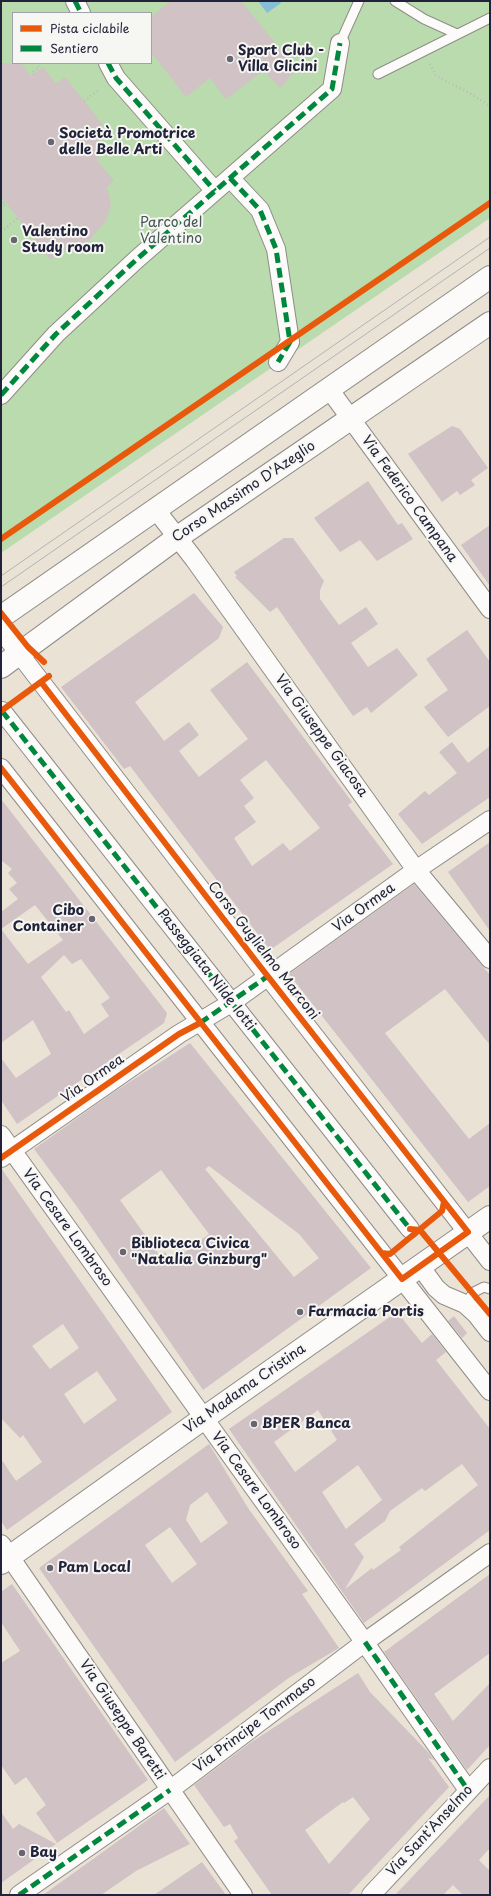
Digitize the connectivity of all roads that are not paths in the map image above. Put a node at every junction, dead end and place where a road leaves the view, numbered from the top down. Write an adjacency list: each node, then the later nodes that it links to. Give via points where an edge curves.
1 (74, 1): 4 (street)
2 (360, 1): 7 (lane)
3 (395, 1): 6 (lane, via 424,19)
4 (80, 12)
5 (490, 18): 6 (lane)
6 (457, 34): 9 (lane)
7 (340, 43): 10 (street, via 332,89)
8 (109, 64): 11 (street, via 116,78)
9 (378, 74)
10 (230, 178): 11 (street); 14 (street, via 260,210 276,249 290,342)
11 (215, 191): 16 (street, via 56,334)
12 (490, 278): 15 (main road)
13 (490, 323): 17 (main road, Corso Massimo D'Azeglio)
14 (278, 362)
15 (329, 389): 17 (street, Via Federico Campana); 18 (main road)
16 (1, 396)
17 (351, 419): 19 (main road, Corso Massimo D'Azeglio); 20 (street, Via Federico Campana)
18 (156, 510): 19 (street, Via Giuseppe Giacosa); 21 (main road)
19 (178, 537): 23 (main road, Corso Massimo D'Azeglio); 28 (street, Via Giuseppe Giacosa)
20 (490, 609)
21 (1, 617)
22 (1, 630): 23 (street, Corso Guglielmo Marconi)
23 (19, 654): 24 (main road, Corso Massimo D'Azeglio); 30 (street, Corso Guglielmo Marconi)
24 (1, 666)
25 (2, 711): 31 (street, Passeggiata Nilde Iotti)
26 (1, 768): 32 (street)
27 (490, 820): 28 (street, Via Ormea)
28 (416, 870): 29 (street, Via Giuseppe Giacosa); 30 (street, Via Ormea)
29 (490, 959)
30 (268, 976): 31 (street, Via Ormea); 37 (street, Corso Guglielmo Marconi)
31 (231, 1003): 32 (street, Via Ormea); 36 (street, Passeggiata Nilde Iotti)
32 (200, 1023): 34 (street, Via Ormea, via 179,1034); 40 (street)
33 (1, 1135): 34 (street, Via Cesare Lombroso)
34 (6, 1154): 45 (street, Via Cesare Lombroso)
35 (490, 1217): 37 (main road, Via Madama Cristina)
36 (410, 1229)
37 (468, 1232): 38 (street, Corso Guglielmo Marconi); 39 (main road, Via Madama Cristina)
38 (490, 1261)
39 (420, 1266): 40 (main road, Via Madama Cristina); 42 (street, via 444,1295)
40 (402, 1279): 44 (street); 45 (main road, Via Madama Cristina)
41 (490, 1288): 42 (lane, via 484,1286 474,1292)
42 (465, 1304): 43 (street)
43 (490, 1332)
44 (490, 1391)
45 (204, 1418): 47 (main road, Via Madama Cristina); 48 (street, Via Cesare Lombroso)
46 (490, 1553): 48 (street, Via Principe Tommaso)
47 (4, 1555): 50 (street, Via Giuseppe Baretti)
48 (365, 1642): 50 (street, Via Principe Tommaso); 51 (street, Via Cesare Lombroso)
49 (490, 1768): 51 (street, Via Sant'Anselmo)
50 (170, 1790): 52 (street, Via Principe Tommaso); 53 (street, Via Giuseppe Baretti)
51 (468, 1790): 54 (street, Via Sant'Anselmo)
52 (19, 1895)
53 (243, 1895)
54 (371, 1895)

